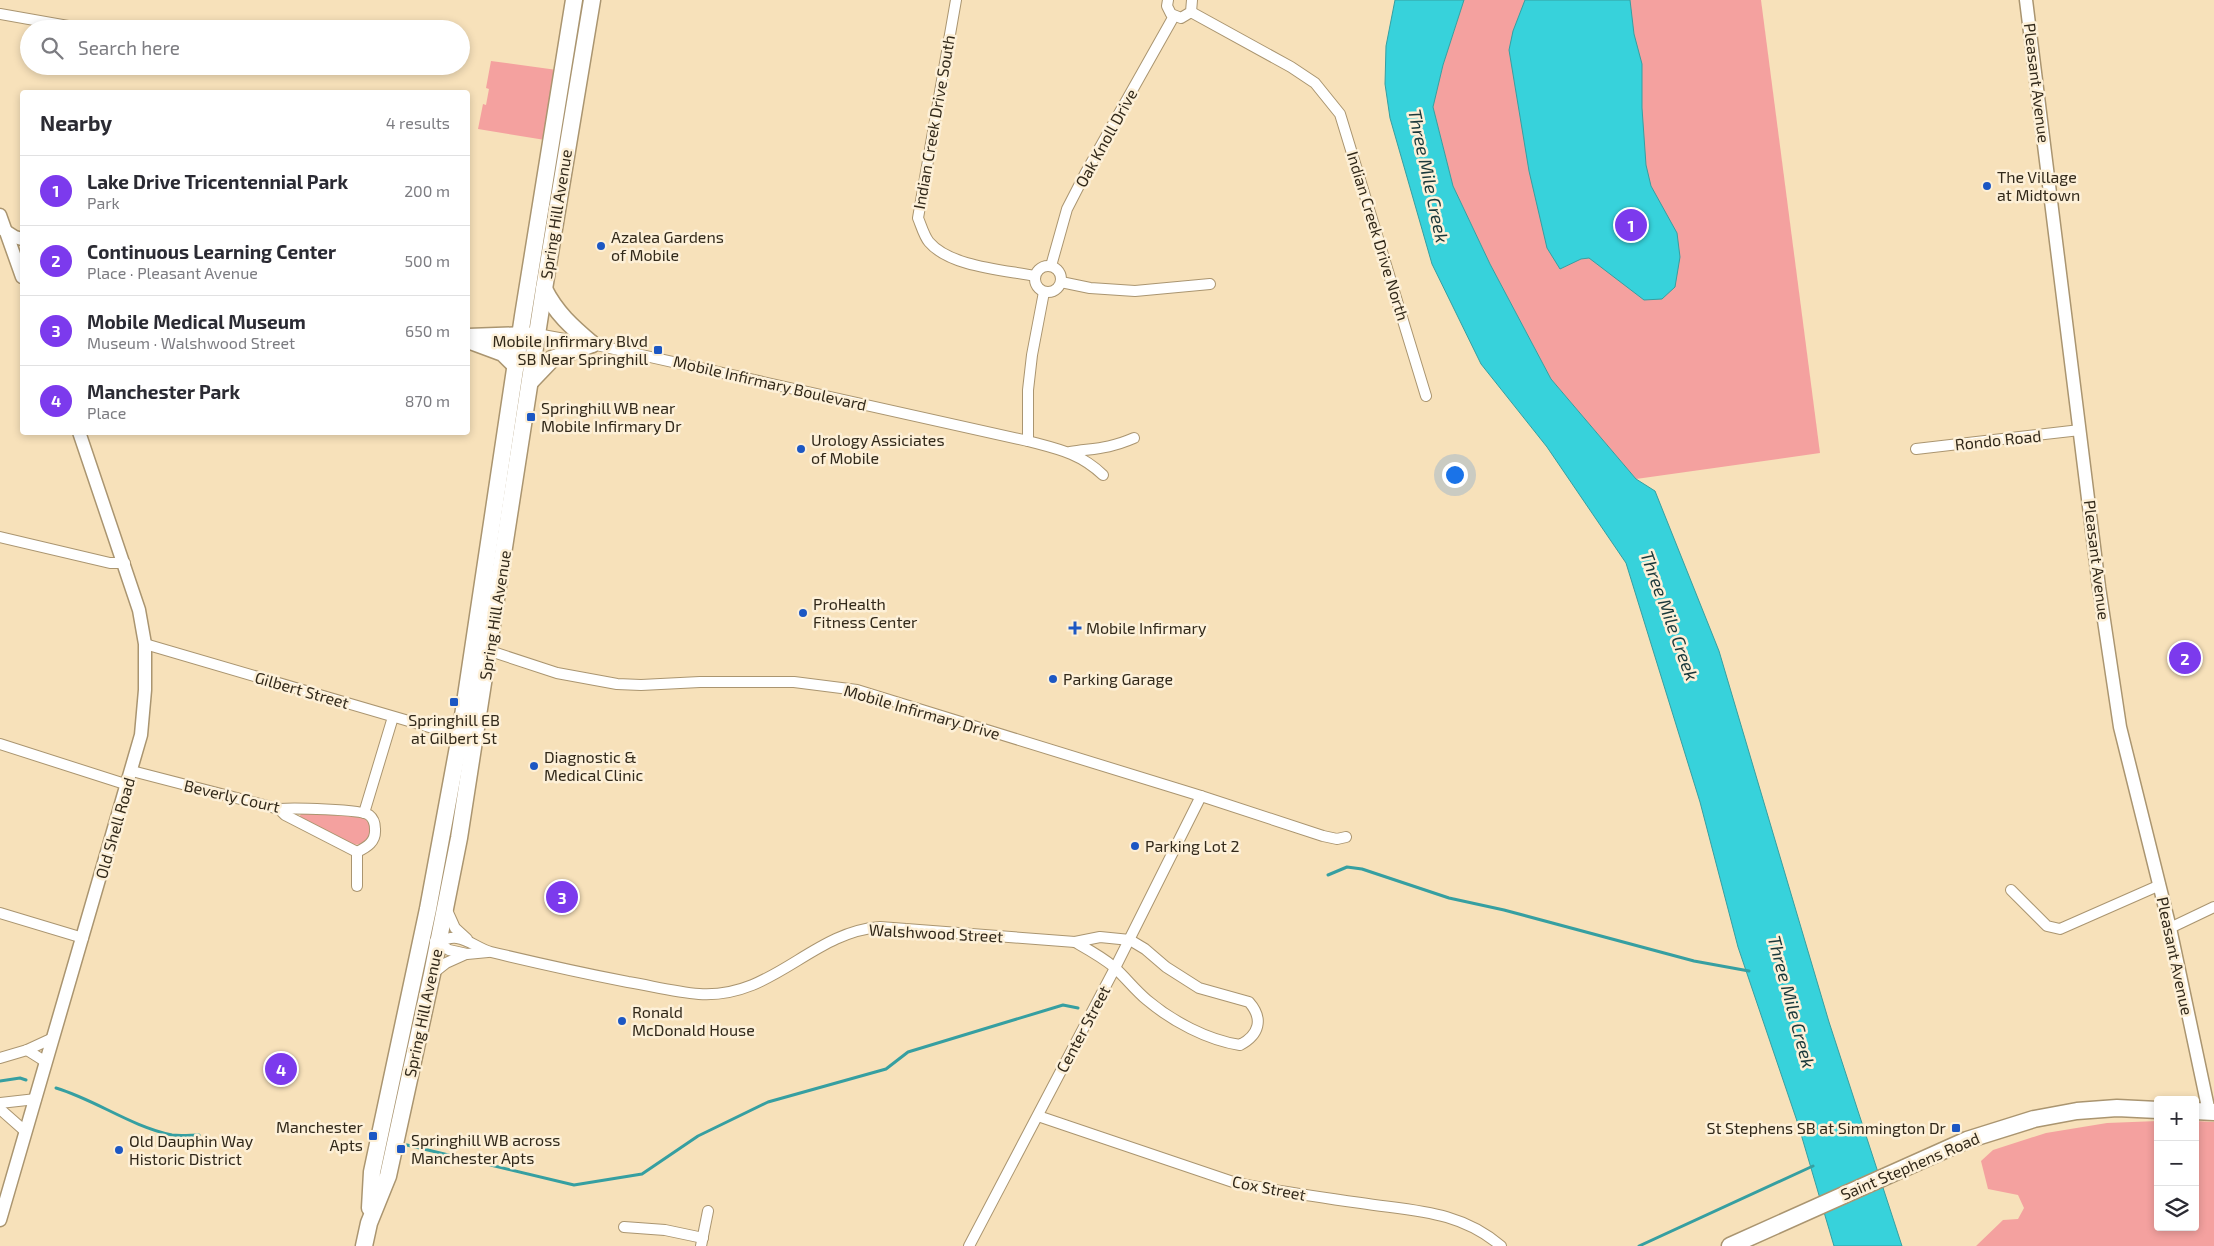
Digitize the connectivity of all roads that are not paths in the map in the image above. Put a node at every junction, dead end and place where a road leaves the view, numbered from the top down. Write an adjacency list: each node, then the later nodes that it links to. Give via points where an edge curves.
1 (574, 0): 21 (main road, Spring Hill Avenue)
2 (592, 0): 19 (main road, Spring Hill Avenue)
3 (956, 0): 16 (street, Indian Creek Drive South, via 918,218 928,242 944,255 967,263)
4 (1168, 0): 9 (street, via 1168,10)
5 (1192, 0): 7 (street)
6 (2026, 0): 29 (street, Pleasant Avenue)
7 (1191, 12): 9 (street, via 1181,18); 28 (street, Indian Creek Drive North, via 1315,83 1340,114)
8 (0, 14): 10 (street)
9 (1174, 16): 14 (street, Oak Knoll Drive, via 1067,210)
10 (34, 20)
11 (0, 216): 12 (street)
12 (3, 228): 13 (street); 15 (street)
13 (20, 238)
14 (1051, 266): 16 (street, via 1039,269); 17 (street, via 1060,273)
15 (20, 272)
16 (1035, 276): 20 (street, via 1036,284)
17 (1061, 282): 18 (street, via 1135,291); 20 (street, via 1053,291)
18 (1210, 284)
19 (544, 289): 22 (main road, Spring Hill Avenue); 25 (main road, via 552,305)
20 (1044, 292): 32 (street, via 1028,390)
21 (520, 333): 22 (street, Mobile Infirmary Boulevard); 23 (street, Mobile Infirmary Boulevard); 26 (main road, Spring Hill Avenue)
22 (537, 334): 25 (street, Mobile Infirmary Boulevard); 27 (main road, Spring Hill Avenue)
23 (470, 335)
24 (470, 341): 26 (main road, via 503,353)
25 (592, 344): 27 (main road, via 552,358); 32 (street, Mobile Infirmary Boulevard)
26 (516, 366): 39 (main road, Spring Hill Avenue)
27 (530, 382): 40 (main road, Spring Hill Avenue)
28 (1426, 396)
29 (2080, 430): 33 (street, Rondo Road); 51 (street, Pleasant Avenue, via 2120,727)
30 (79, 435): 37 (street, Old Shell Road)
31 (1134, 438): 34 (street, Mobile Infirmary Boulevard, via 1096,450)
32 (1028, 441): 34 (street, Mobile Infirmary Boulevard)
33 (1916, 449)
34 (1070, 452): 35 (street, Mobile Infirmary Boulevard)
35 (1103, 475)
36 (0, 537): 37 (street, via 110,563)
37 (125, 563): 38 (street, Old Shell Road)
38 (145, 644): 41 (street, Gilbert Street); 44 (street, Old Shell Road, via 141,735)
39 (473, 647): 40 (street, Mobile Infirmary Drive); 42 (main road, Spring Hill Avenue)
40 (490, 650): 46 (street, Mobile Infirmary Drive, via 557,673 617,684 794,682 857,690); 54 (main road, Spring Hill Avenue)
41 (393, 717): 42 (street, Gilbert Street); 48 (street)
42 (460, 736): 59 (main road, Spring Hill Avenue)
43 (0, 744): 45 (street)
44 (132, 771): 45 (street, Old Shell Road); 47 (street, Beverly Court)
45 (128, 785): 58 (street, Old Shell Road)
46 (1200, 796): 49 (street, Mobile Infirmary Drive, via 1323,836); 60 (street, Center Street)
47 (279, 809): 48 (street, Beverly Court); 50 (street, via 285,816)
48 (364, 813): 50 (street, via 376,828 367,847)
49 (1346, 837)
50 (357, 852): 52 (street)
51 (2160, 885): 53 (street, via 2060,929 2047,926); 57 (street, Pleasant Avenue)
52 (357, 886)
53 (2011, 890)
54 (446, 907): 61 (street, Walshwood Street, via 455,928); 62 (main road, Spring Hill Avenue)
55 (2214, 907): 57 (street)
56 (0, 913): 58 (street)
57 (2170, 928): 76 (street, Pleasant Avenue)
58 (83, 938): 68 (street, Old Shell Road)
59 (422, 938): 62 (street, Walshwood Street); 81 (main road, Spring Hill Avenue, via 372,1172)
60 (1130, 940): 63 (street, Walshwood Street, via 1100,937); 66 (street, Center Street); 66 (street, Walshwood Street, via 1199,988 1249,1002 1259,1019 1258,1029 1240,1045 1208,1035 1168,1016 1133,988)
61 (470, 941): 62 (street, Walshwood Street, via 450,937); 64 (street, Walshwood Street)
62 (439, 942): 65 (street, Walshwood Street, via 449,950); 67 (main road, Spring Hill Avenue)
63 (1075, 942): 64 (street, Walshwood Street, via 861,928 838,937 764,981 731,993 715,994 659,988); 66 (street, Walshwood Street)
64 (488, 952): 65 (street, Walshwood Street)
65 (467, 954): 67 (street, Walshwood Street, via 446,962)
66 (1115, 968): 77 (street, Center Street)
67 (432, 974): 81 (main road, Spring Hill Avenue, via 388,1176)
68 (54, 1038): 69 (street); 71 (street, Old Shell Road)
69 (27, 1050): 70 (street); 71 (street)
70 (0, 1058)
71 (46, 1062): 72 (street, Old Shell Road)
72 (36, 1099): 73 (street); 78 (street, Old Shell Road)
73 (0, 1103)
74 (0, 1108): 78 (street)
75 (2154, 1110): 87 (main road, Saint Stephens Road, via 2077,1111 2034,1119 1967,1140)
76 (2206, 1112)
77 (1038, 1116): 85 (street, Center Street); 86 (street, Cox Street, via 1233,1182 1437,1213 1468,1224)
78 (26, 1132): 80 (street, Old Shell Road)
79 (708, 1211): 83 (street)
80 (0, 1220)
81 (369, 1223): 84 (main road, Spring Hill Avenue)
82 (624, 1226): 83 (street, via 665,1230)
83 (702, 1242)
84 (364, 1246)
85 (969, 1246)
86 (1501, 1246)
87 (1730, 1246)

